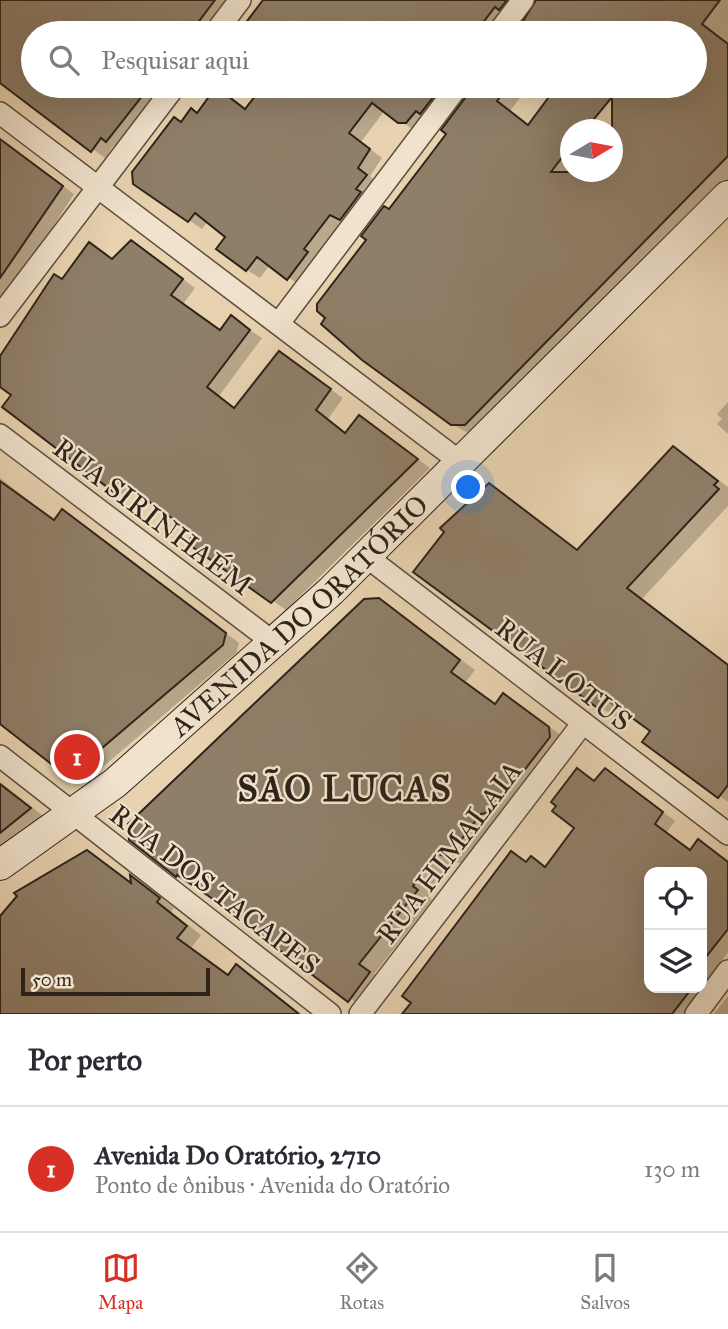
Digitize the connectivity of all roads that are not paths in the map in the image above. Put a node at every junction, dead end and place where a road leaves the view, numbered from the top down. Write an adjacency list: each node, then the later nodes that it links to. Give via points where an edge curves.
1 (240, 0): 3 (street)
2 (523, 0): 4 (street)
3 (224, 21)
4 (507, 21)
5 (166, 98): 8 (street)
6 (449, 98): 11 (street)
7 (0, 113): 8 (street)
8 (99, 187): 10 (street); 11 (street)
9 (728, 196): 13 (main road, AVENIDA DO ORATÓRIO)
10 (0, 316)
11 (279, 323): 13 (street)
12 (0, 435): 15 (street, RUA SIRINHAÉM)
13 (459, 461): 14 (main road, AVENIDA DO ORATÓRIO)
14 (367, 557): 15 (main road, AVENIDA DO ORATÓRIO); 16 (street, RUA LOTUS)
15 (273, 642): 18 (main road, AVENIDA DO ORATÓRIO, via 116,783)
16 (583, 723): 19 (street, RUA LOTUS); 23 (street, RUA HIMALAIA)
17 (0, 756): 18 (street, RUA DOS TACAPES)
18 (73, 813): 20 (main road, AVENIDA DO ORATÓRIO); 22 (street, RUA DOS TACAPES)
19 (728, 834)
20 (0, 865)
21 (728, 971): 24 (street)
22 (330, 1014)
23 (360, 1014)
24 (696, 1014)

